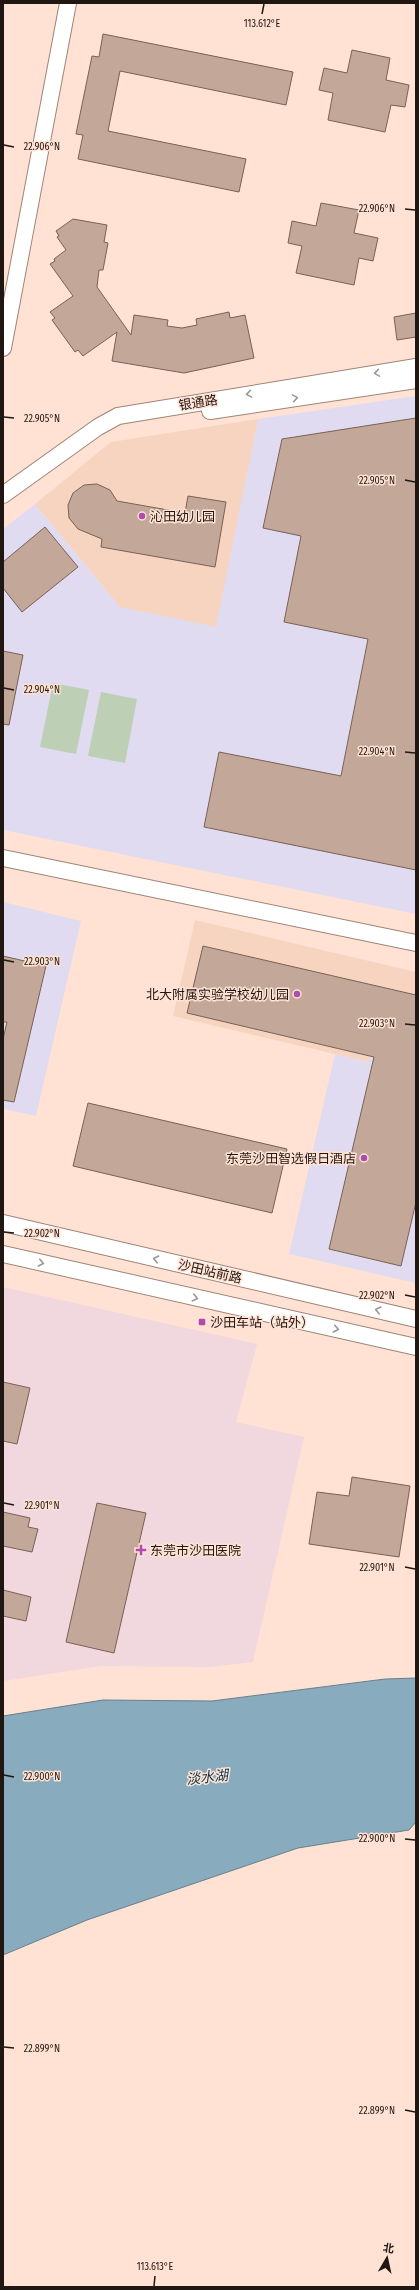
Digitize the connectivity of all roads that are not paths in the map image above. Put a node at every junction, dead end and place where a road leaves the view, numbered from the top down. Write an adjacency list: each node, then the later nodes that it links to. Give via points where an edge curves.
1 (68, 3): 2 (street)
2 (3, 348)
3 (416, 367): 5 (street, 银通路, one-way to 5, via 118,416 98,427)
4 (416, 380): 5 (street, 银通路, one-way to 4, via 120,427)
5 (7, 494)
6 (3, 858): 7 (street)
7 (416, 943)
8 (3, 1223): 10 (street, 沙田站前路, one-way to 8)
9 (3, 1254): 11 (street, one-way to 11)
10 (416, 1319)
11 (416, 1347)

